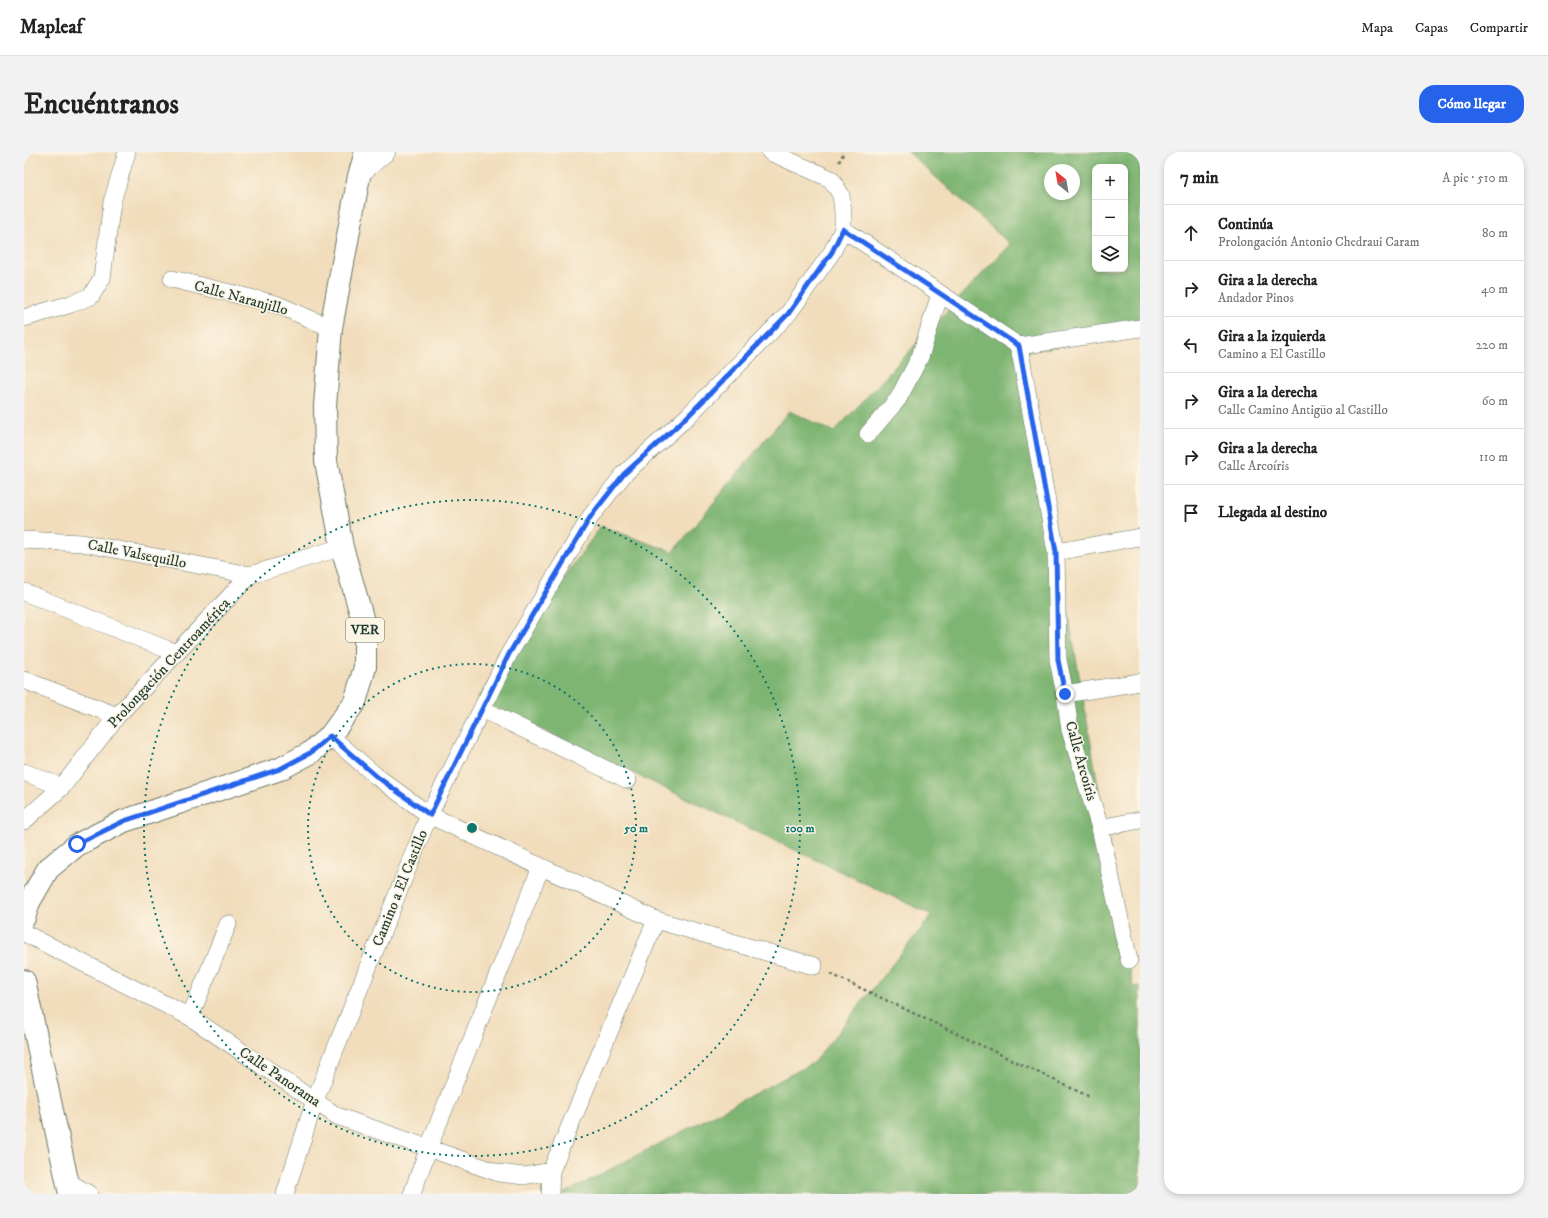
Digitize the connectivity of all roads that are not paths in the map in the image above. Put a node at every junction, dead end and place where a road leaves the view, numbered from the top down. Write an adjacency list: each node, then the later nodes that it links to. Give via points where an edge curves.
1 (127, 152): 9 (street, via 112,202 102,278 91,296)
2 (366, 152): 5 (main road, VER)
3 (386, 152): 5 (street)
4 (770, 152): 6 (street, Camino a El Castillo, via 831,179 840,195)
5 (360, 176): 10 (main road, VER)
6 (843, 229): 8 (street); 24 (street, Camino a El Castillo, via 832,252 788,314 688,416 624,474 591,516 509,654)
7 (172, 279): 10 (street, Calle Naranjillo, via 276,304)
8 (940, 294): 12 (street); 13 (street, via 920,357 898,400)
9 (24, 318)
10 (332, 328): 16 (main road, VER, via 325,406 326,461)
11 (1140, 328): 12 (street)
12 (1019, 346): 17 (street, Calle Arcoíris)
13 (868, 434)
14 (1140, 537): 17 (street)
15 (24, 540): 18 (street, Calle Valsequillo, via 82,543)
16 (342, 547): 18 (street, Prolongación Centroamérica); 26 (main road, VER, via 365,628 365,667 355,702)
17 (1056, 552): 23 (street, Calle Arcoíris, via 1058,660)
18 (250, 575): 20 (street, Prolongación Centroamérica)
19 (24, 592): 20 (street)
20 (176, 653): 25 (street, Prolongación Centroamérica)
21 (24, 680): 25 (street)
22 (1140, 682): 23 (street)
23 (1065, 694): 33 (street, Calle Arcoíris, via 1070,730)
24 (482, 709): 28 (street); 30 (street, Camino a El Castillo)
25 (117, 716): 29 (street, Prolongación Centroamérica)
26 (330, 736): 30 (street, via 376,776); 35 (main road, VER, via 310,753 280,769 124,821 77,844 48,869 29,902)
27 (24, 772): 29 (street)
28 (628, 780)
29 (62, 787): 32 (street, Prolongación Centroamérica)
30 (430, 815): 34 (street); 43 (street, Camino a El Castillo)
31 (1140, 820): 33 (street)
32 (24, 821)
33 (1100, 828): 39 (street, Calle Arcoíris)
34 (541, 867): 36 (street); 44 (street)
35 (24, 918)
36 (656, 920): 40 (street); 45 (street)
37 (228, 924): 42 (street)
38 (24, 933): 42 (street, Calle Panorama)
39 (1129, 960)
40 (814, 966)
41 (24, 981): 46 (main road)
42 (190, 1017): 43 (street, Calle Panorama)
43 (315, 1100): 44 (street, Calle Panorama, via 337,1116); 48 (street, Camino a El Castillo)
44 (428, 1149): 45 (street, Calle Panorama, via 499,1173 524,1176); 49 (street)
45 (551, 1171): 50 (street)
46 (68, 1187): 47 (street)
47 (89, 1194)
48 (284, 1194)
49 (412, 1194)
50 (550, 1194)

